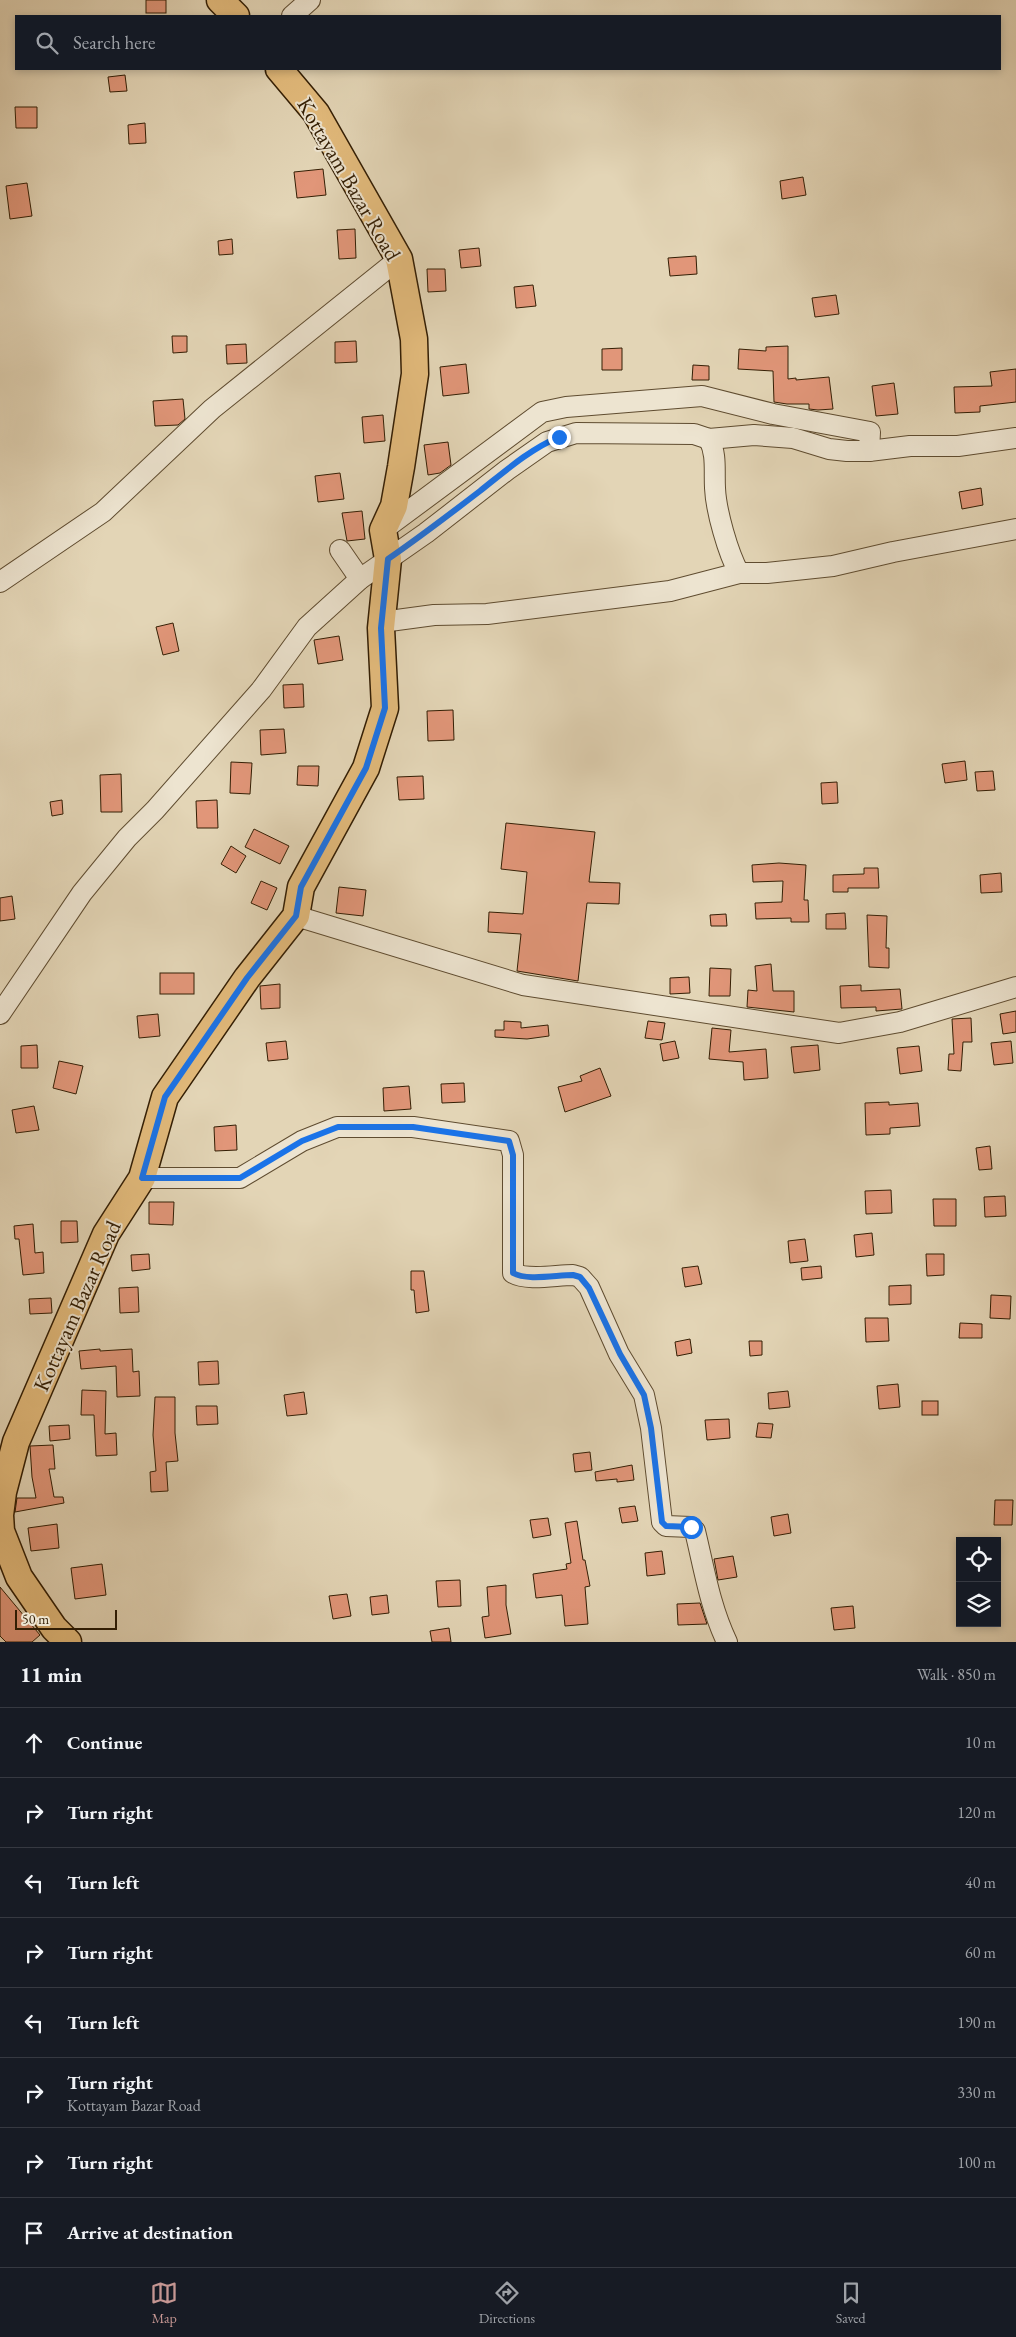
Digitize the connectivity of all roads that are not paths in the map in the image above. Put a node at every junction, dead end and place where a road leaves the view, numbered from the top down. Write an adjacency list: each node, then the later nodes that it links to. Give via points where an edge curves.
1 (220, 0): 3 (main road)
2 (310, 0): 4 (street)
3 (235, 15)
4 (293, 15)
5 (280, 70): 6 (main road, Kottayam Bazar Road, via 316,113)
6 (399, 259): 11 (main road, Kottayam Bazar Road, via 414,339 415,374); 15 (street, via 212,410 103,512)
7 (709, 438): 9 (street, via 794,438 829,449); 11 (street, via 694,434 630,432 576,433 559,437 507,470 426,533); 13 (street, via 715,457 715,490 731,558)
8 (1016, 438): 9 (street, via 958,446 910,446)
9 (869, 451): 11 (street, via 870,432 773,414 702,396 558,408 542,412)
10 (1016, 529): 13 (street, via 833,566)
11 (386, 548): 14 (street); 16 (main road, Kottayam Bazar Road)
12 (340, 550): 14 (street)
13 (740, 573): 16 (street, via 670,590 487,614 434,615)
14 (360, 579): 19 (street, via 307,626 261,690 127,838 82,893)
15 (0, 582)
16 (382, 622): 17 (main road, Kottayam Bazar Road, via 385,708 366,768 301,887)
17 (296, 916): 18 (street, via 523,985 839,1033 900,1022); 20 (main road, Kottayam Bazar Road, via 247,978 165,1097)
18 (1016, 987)
19 (0, 1014)
20 (142, 1178): 21 (main road, Kottayam Bazar Road, via 106,1234 16,1442 0,1515); 23 (street, via 240,1178 302,1141 338,1127 413,1127 509,1141 513,1155 513,1273 528,1278 573,1275 580,1277 589,1288 620,1354 644,1395 662,1522 666,1526 691,1527 696,1531 706,1578)
21 (9, 1568): 22 (main road, Kottayam Bazar Road)
22 (68, 1642)
23 (727, 1642)

